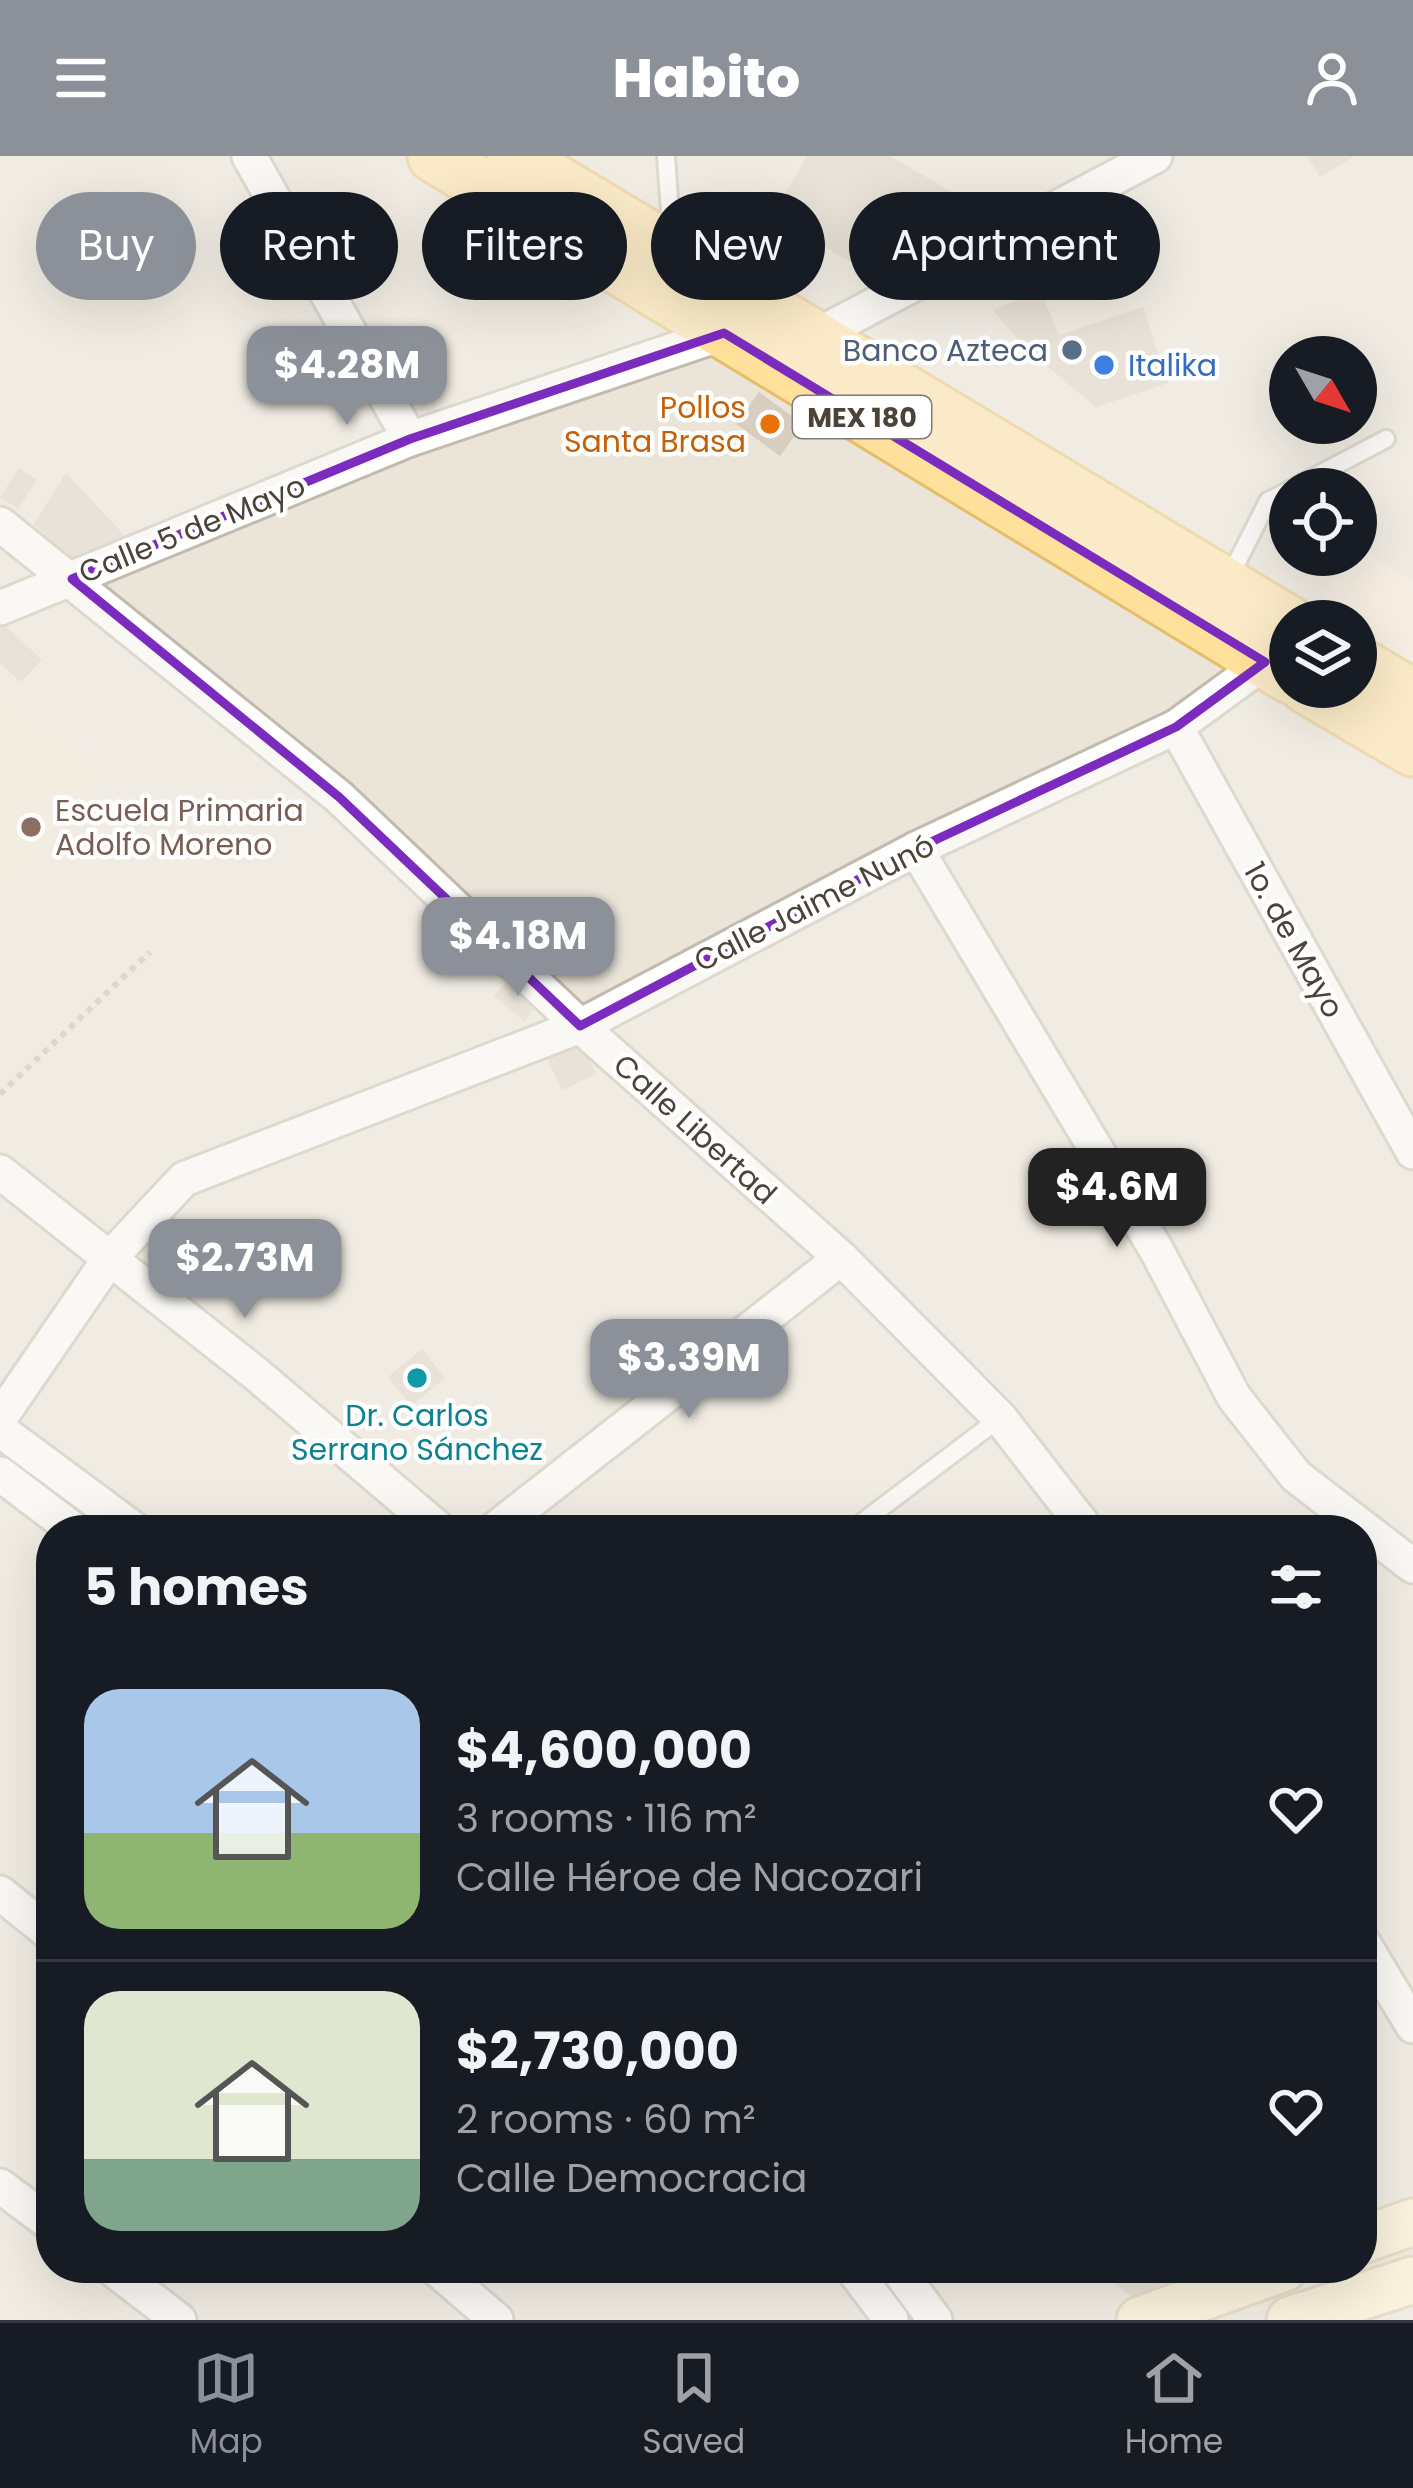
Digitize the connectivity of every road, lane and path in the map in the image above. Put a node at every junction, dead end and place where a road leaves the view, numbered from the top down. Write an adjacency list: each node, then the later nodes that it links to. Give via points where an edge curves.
1 (249, 156): 13 (street)
2 (434, 156): 8 (main road, MEX 180)
3 (514, 156): 7 (main road, MEX 180)
4 (666, 156): 6 (lane)
5 (1155, 156): 12 (street)
6 (665, 192)
7 (651, 262)
8 (651, 265)
9 (692, 300): 11 (main road, MEX 180)
10 (729, 300): 12 (main road, MEX 180)
11 (724, 333): 13 (street, Calle 5 de Mayo); 22 (main road, MEX 180)
12 (814, 337): 19 (main road, MEX 180)
13 (410, 439): 18 (street, Calle 5 de Mayo)
14 (1386, 440): 15 (lane)
15 (1332, 468)
16 (1269, 500): 19 (lane)
17 (0, 524): 18 (street, Calle Libertad)
18 (72, 579): 20 (street, Calle 5 de Mayo); 31 (street, Calle Libertad, via 339,796)
19 (1226, 584): 21 (main road, MEX 180)
20 (0, 608)
21 (1269, 633)
22 (1269, 643)
23 (1269, 667): 27 (street, Calle Jaime Nunó)
24 (1377, 675): 25 (main road)
25 (1413, 696)
26 (1358, 708): 28 (main road, MEX 180)
27 (1176, 728): 29 (street, Calle Jaime Nunó); 33 (street, 1o. de Mayo)
28 (1413, 750)
29 (916, 849): 31 (street, Calle Jaime Nunó); 47 (street, via 1157,1251 1234,1397 1296,1476)
30 (150, 952): 32 (path)
31 (580, 1026): 35 (street, Calle Jaime Nunó, via 184,1179); 36 (street, Calle Libertad)
32 (0, 1094)
33 (1413, 1152)
34 (0, 1172): 35 (street)
35 (110, 1258): 37 (street, Calle Jaime Nunó); 43 (street)
36 (841, 1258): 38 (street, Calle Libertad); 44 (street)
37 (0, 1418)
38 (1000, 1418): 45 (lane); 46 (street, Calle Libertad)
39 (0, 1430): 42 (street)
40 (0, 1474): 41 (street)
41 (54, 1515)
42 (115, 1515)
43 (422, 1515)
44 (513, 1515)
45 (872, 1515)
46 (1075, 1515)
47 (1346, 1515)
48 (1377, 1539): 49 (street)
49 (1413, 1567)
50 (0, 1893): 51 (street)
51 (36, 1922)
52 (1377, 1966): 53 (street)
53 (1413, 2026)
54 (0, 2186): 55 (street)
55 (36, 2213)
56 (1380, 2228): 57 (street)
57 (1409, 2281): 68 (main road)
58 (131, 2283): 63 (street)
59 (453, 2283): 64 (street)
60 (863, 2283): 65 (street)
61 (908, 2283): 66 (street)
62 (1242, 2283): 67 (main road)
63 (179, 2320)
64 (496, 2320)
65 (891, 2320)
66 (935, 2320)
67 (1140, 2320)
68 (1290, 2320)

